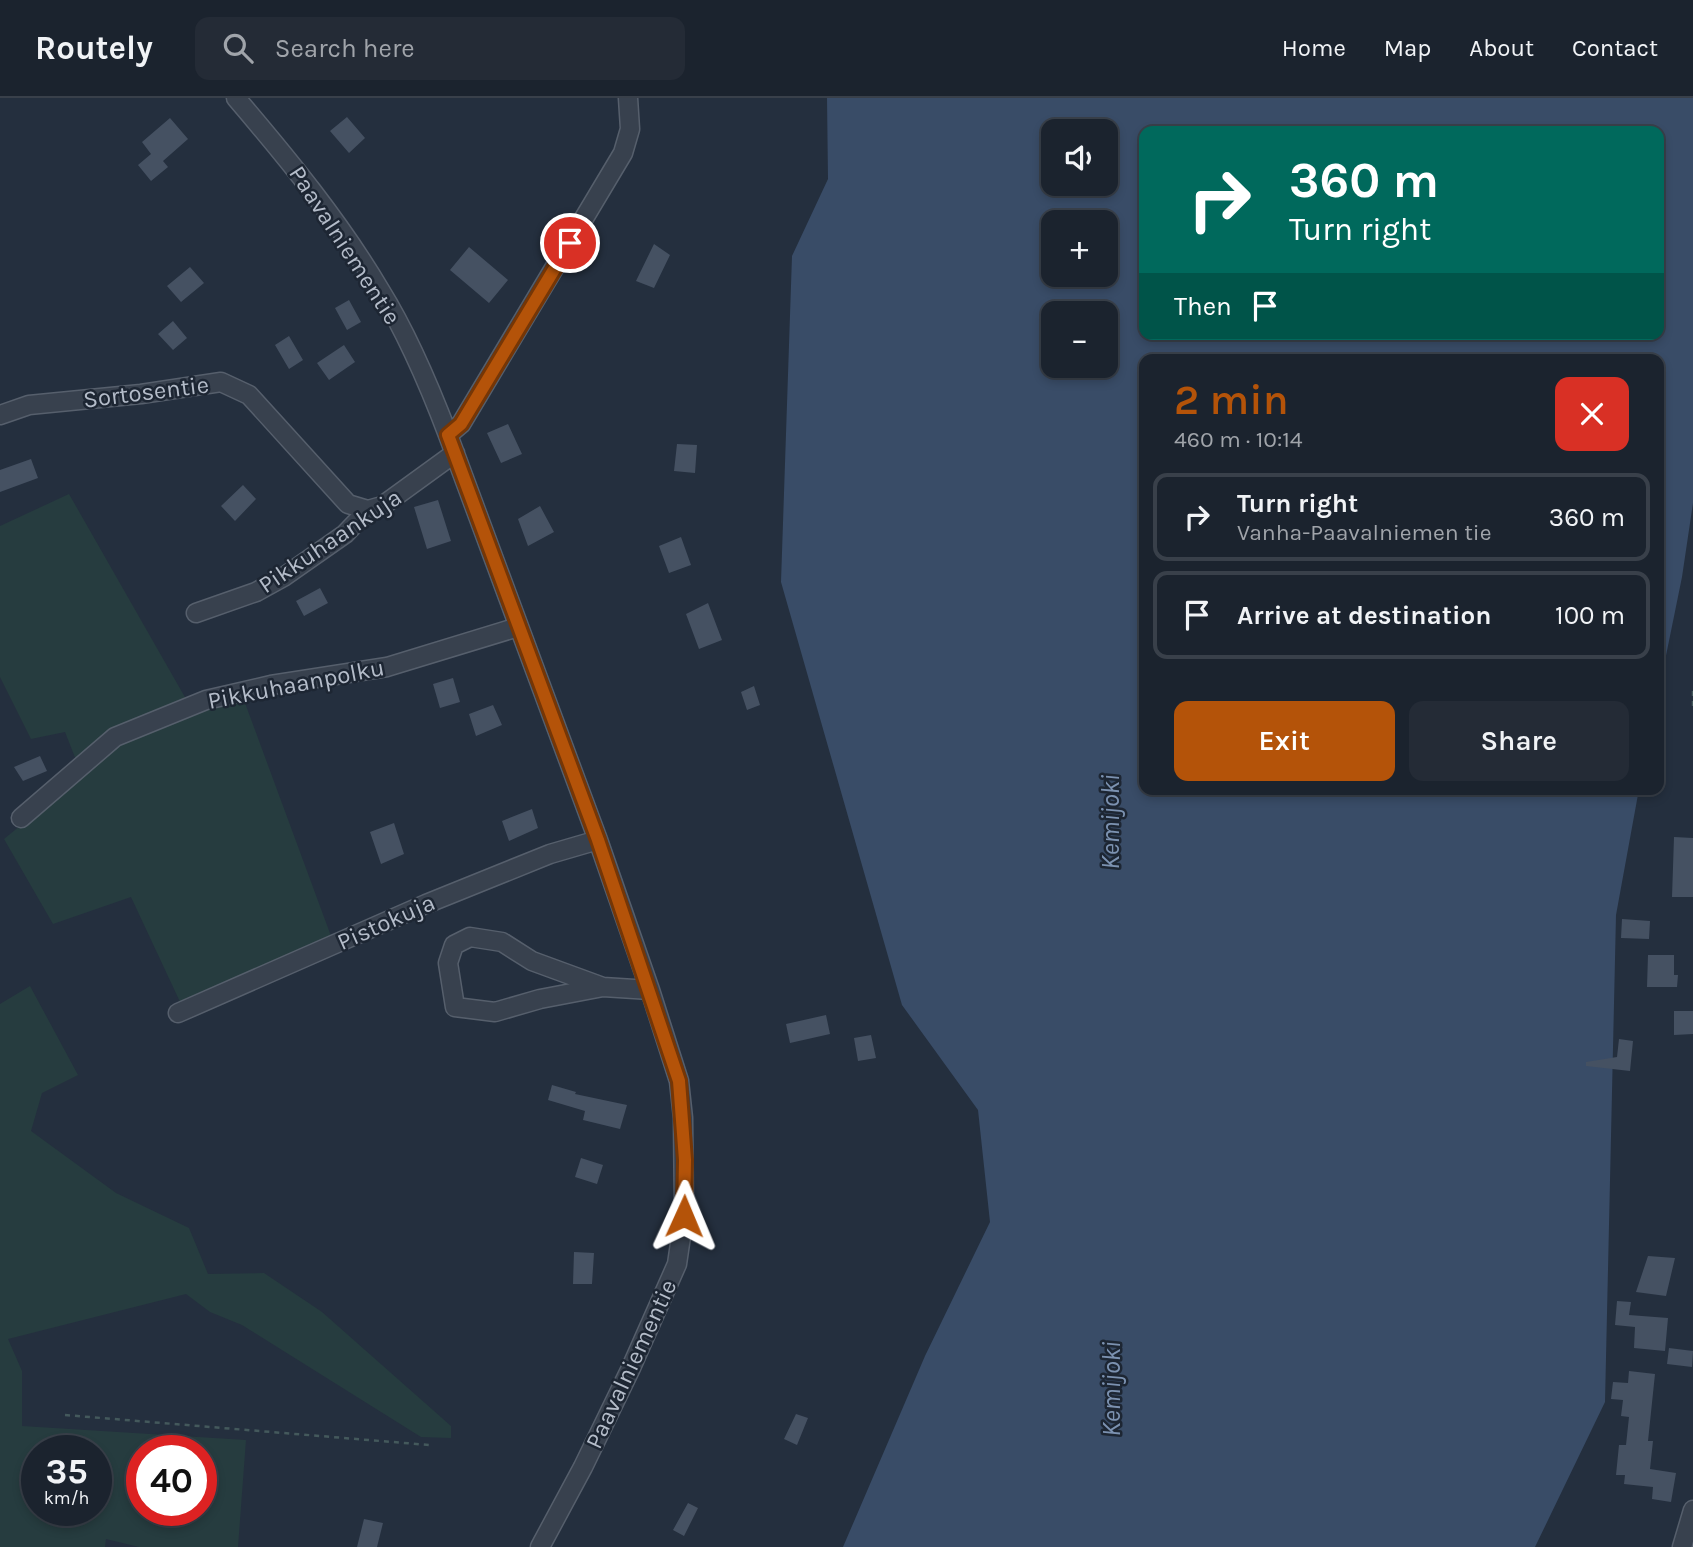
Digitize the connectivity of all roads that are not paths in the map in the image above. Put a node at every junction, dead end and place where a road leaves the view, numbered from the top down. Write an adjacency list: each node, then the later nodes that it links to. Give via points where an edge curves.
1 (236, 98): 4 (street, Paavalniementie, via 289,159 381,291 422,368)
2 (628, 98): 4 (street, via 630,129 623,153 461,424)
3 (0, 415): 6 (street, Sortosentie, via 29,405 221,383 249,395 348,504)
4 (448, 435): 5 (street, Paavalniementie)
5 (455, 453): 6 (street, Pikkuhaankuja, via 382,506); 8 (street, Paavalniementie)
6 (368, 510): 7 (street, Pikkuhaankuja, via 345,534 285,576)
7 (196, 614)
8 (518, 627): 9 (street, Pikkuhaanpolku, via 387,667 206,700 115,737); 10 (street, Paavalniementie)
9 (21, 818)
10 (598, 840): 12 (street, Paavalniementie); 13 (street, Pistokuja, via 550,854 426,904)
11 (603, 987): 11 (street, via 532,961 502,942 470,937 454,944 448,963 454,1007 495,1012); 12 (street)
12 (650, 990): 15 (street, Paavalniementie, via 679,1081 683,1118 684,1216 677,1264 624,1382)
13 (178, 1013)
14 (1693, 1510): 16 (street)
15 (540, 1547)
16 (1682, 1547)

